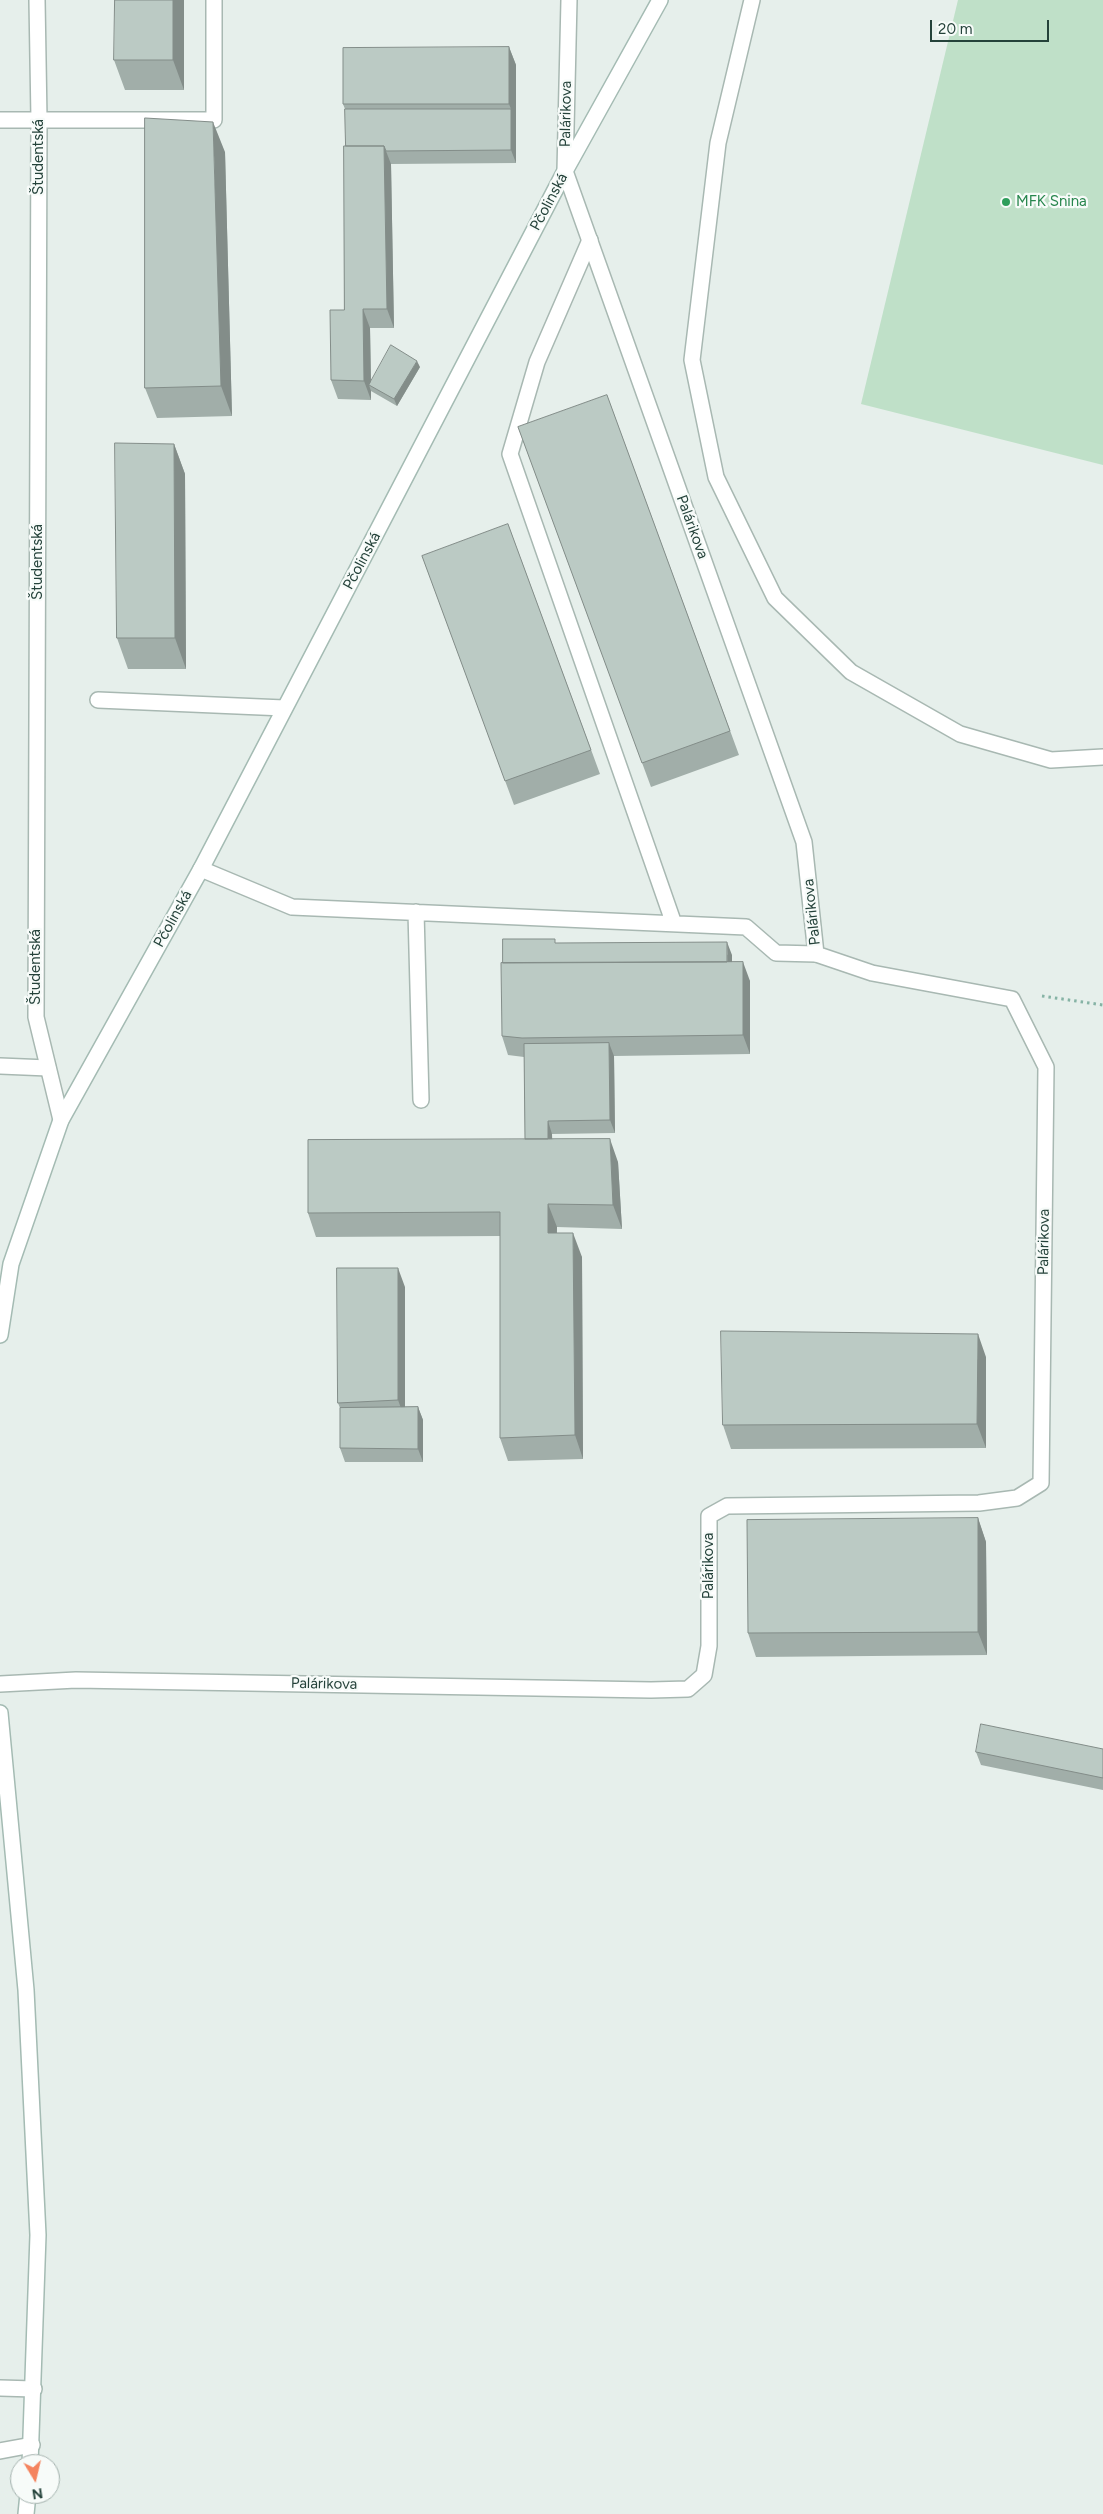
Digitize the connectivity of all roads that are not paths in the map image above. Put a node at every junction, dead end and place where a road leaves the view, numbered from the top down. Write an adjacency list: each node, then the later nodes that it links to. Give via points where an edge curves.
1 (37, 0): 7 (street, Študentská)
2 (214, 0): 7 (street, via 214,120)
3 (569, 0): 8 (street, Palárikova)
4 (660, 0): 8 (street, Pčolinská)
5 (752, 0): 12 (street, via 718,143 692,360 716,477 775,598 851,672 960,734 1051,760)
6 (0, 120): 7 (street)
7 (39, 120): 18 (street, Študentská, via 36,1017)
8 (565, 171): 9 (street, Palárikova); 11 (street, Pčolinská)
9 (590, 240): 15 (street, via 537,362 510,454); 16 (street, Palárikova, via 804,842)
10 (98, 700): 11 (street)
11 (284, 708): 13 (street, Pčolinská)
12 (1103, 757)
13 (201, 869): 14 (street, via 292,907); 20 (street, Pčolinská)
14 (416, 912): 15 (street); 19 (street)
15 (674, 924): 16 (street, via 746,927 776,953)
16 (816, 954): 22 (street, Palárikova, via 872,973 1012,999 1046,1067 1041,1483 1017,1498 979,1503 726,1506 709,1516 709,1646 704,1675 688,1689 76,1680)
17 (0, 1066): 18 (street)
18 (48, 1068): 20 (street, Študentská)
19 (421, 1100)
20 (61, 1120): 21 (street, Pčolinská, via 11,1264)
21 (0, 1335)
22 (0, 1684)
23 (0, 1713): 25 (street, via 26,1990 38,2235)
24 (0, 2388): 25 (street)
25 (34, 2389): 26 (street)
26 (32, 2445): 27 (street); 28 (street)
27 (0, 2451)
28 (31, 2454)

